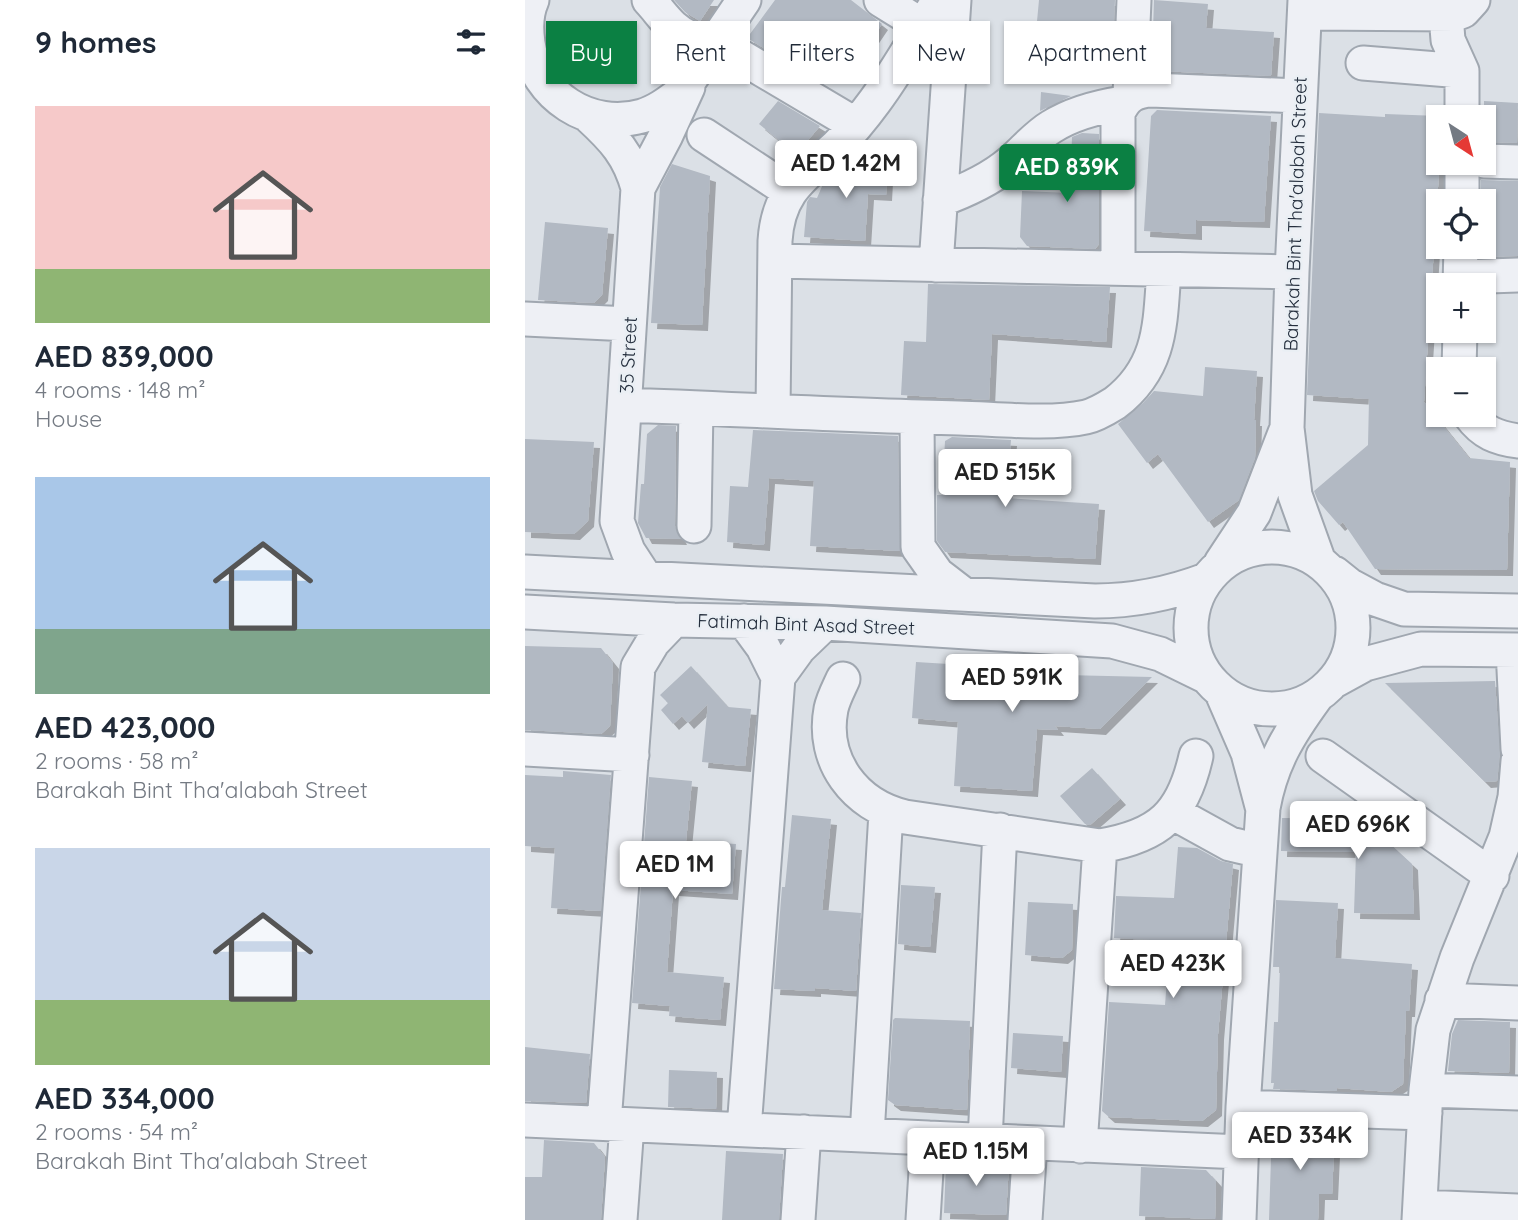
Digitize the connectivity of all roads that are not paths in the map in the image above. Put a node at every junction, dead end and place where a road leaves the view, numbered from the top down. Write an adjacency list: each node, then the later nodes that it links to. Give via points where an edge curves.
1 (649, 0): 10 (street)
2 (744, 0): 11 (street)
3 (881, 0): 9 (street)
4 (954, 0): 27 (street)
5 (1134, 0): 18 (street)
6 (1305, 6): 8 (street); 17 (street, Barakah Bint Tha'alabah Street)
7 (528, 7): 20 (street, via 530,55 539,76 553,94)
8 (1459, 7): 14 (street, via 1448,40)
9 (931, 13): 21 (street)
10 (666, 21)
11 (722, 21)
12 (1363, 63): 14 (street)
13 (750, 66): 21 (street)
14 (1462, 71): 19 (street)
15 (688, 84): 20 (street, via 665,105 642,116 617,120)
16 (689, 84): 25 (street)
17 (1299, 96): 18 (street, via 1140,90); 33 (street, Barakah Bint Tha'alabah Street)
18 (1126, 99): 27 (street, via 1065,119 988,179); 30 (street, via 1118,113)
19 (1462, 105)
20 (589, 116): 25 (street, via 622,149)
21 (856, 125): 26 (street)
22 (704, 135): 26 (street)
23 (1496, 161): 24 (street)
24 (1518, 162)
25 (638, 188): 36 (street, 35 Street)
26 (789, 191): 28 (street, via 776,224)
27 (940, 200): 29 (street)
28 (775, 261): 29 (street); 39 (street)
29 (936, 265): 30 (street)
30 (1118, 268): 31 (street)
31 (1164, 270): 33 (street); 40 (street, via 1160,336 1134,386 1113,404 1088,416 1060,419)
32 (1460, 270): 34 (street)
33 (1291, 272): 42 (street, Barakah Bint Tha'alabah Street)
34 (1518, 275)
35 (525, 319): 36 (street)
36 (629, 324): 37 (street, 35 Street)
37 (626, 405): 38 (street); 44 (street, 35 Street)
38 (696, 408): 39 (street); 45 (street)
39 (773, 411): 40 (street)
40 (917, 418): 46 (street)
41 (1479, 427): 43 (street, via 1495,438)
42 (1287, 428): 47 (street, Barakah Bint Tha'alabah Street, via 1296,495); 49 (street, Barakah Bint Tha'alabah Street, via 1254,513)
43 (1518, 441)
44 (617, 521): 50 (street, via 595,551); 51 (street, 35 Street, via 628,551)
45 (694, 526)
46 (918, 547): 52 (street); 53 (street, via 937,574)
47 (1322, 563): 49 (street, via 1293,549 1267,546 1242,552); 54 (street, via 1349,585 1404,609); 65 (street, via 1345,591 1354,622 1350,653)
48 (525, 572): 50 (street, Fatimah Bint Asad Street)
49 (1213, 573): 53 (street, Fatimah Bint Asad Street, via 1161,595 1117,601); 64 (street, via 1194,603 1190,628 1194,653)
50 (568, 574): 51 (street, Fatimah Bint Asad Street)
51 (645, 577): 52 (street, Fatimah Bint Asad Street)
52 (876, 590): 53 (street, Fatimah Bint Asad Street)
53 (963, 594)
54 (1518, 611)
55 (525, 612): 56 (street, Fatimah Bint Asad Street)
56 (601, 616): 57 (street, Fatimah Bint Asad Street); 61 (street)
57 (674, 620): 58 (street, Fatimah Bint Asad Street); 61 (street)
58 (744, 621): 59 (street, Fatimah Bint Asad Street); 62 (street)
59 (825, 623): 62 (street); 64 (street, Fatimah Bint Asad Street, via 1112,640 1160,654)
60 (1516, 650): 65 (street, via 1421,649 1365,664); 67 (street)
61 (638, 667): 68 (street)
62 (778, 677): 87 (street)
63 (843, 679): 74 (street, via 831,708 830,740 839,770 859,795)
64 (1214, 684): 65 (street, via 1252,707 1263,708 1285,708); 73 (street, via 1248,753)
65 (1325, 689): 73 (street, via 1279,754)
66 (525, 749): 68 (street)
67 (1518, 749)
68 (632, 755): 86 (street)
69 (1196, 755): 75 (street, via 1189,786)
70 (1323, 757): 79 (street)
71 (1518, 761): 72 (street)
72 (1516, 797): 79 (street)
73 (1263, 808): 78 (street)
74 (885, 812): 76 (street); 89 (street)
75 (1172, 812): 77 (street, via 1140,836); 78 (street, via 1230,844)
76 (1000, 830): 77 (street); 91 (street)
77 (1100, 846): 93 (street)
78 (1260, 851): 84 (street)
79 (1492, 876): 80 (street)
80 (1442, 1000): 81 (street); 83 (street, via 1430,1050)
81 (1518, 1003)
82 (1518, 1093): 83 (street)
83 (1425, 1101): 84 (street); 96 (street)
84 (1243, 1107): 94 (street)
85 (525, 1121): 86 (street)
86 (615, 1124): 87 (street); 97 (street)
87 (744, 1129): 88 (street)
88 (804, 1132): 89 (street); 98 (street)
89 (866, 1135): 90 (street)
90 (928, 1138): 91 (street); 99 (street)
91 (985, 1142): 92 (street)
92 (1030, 1144): 93 (street); 100 (street)
93 (1080, 1146): 94 (street)
94 (1241, 1152): 101 (street)
95 (1518, 1211): 96 (street)
96 (1420, 1214)
97 (620, 1220)
98 (798, 1220)
99 (923, 1220)
100 (1025, 1220)
101 (1239, 1220)

